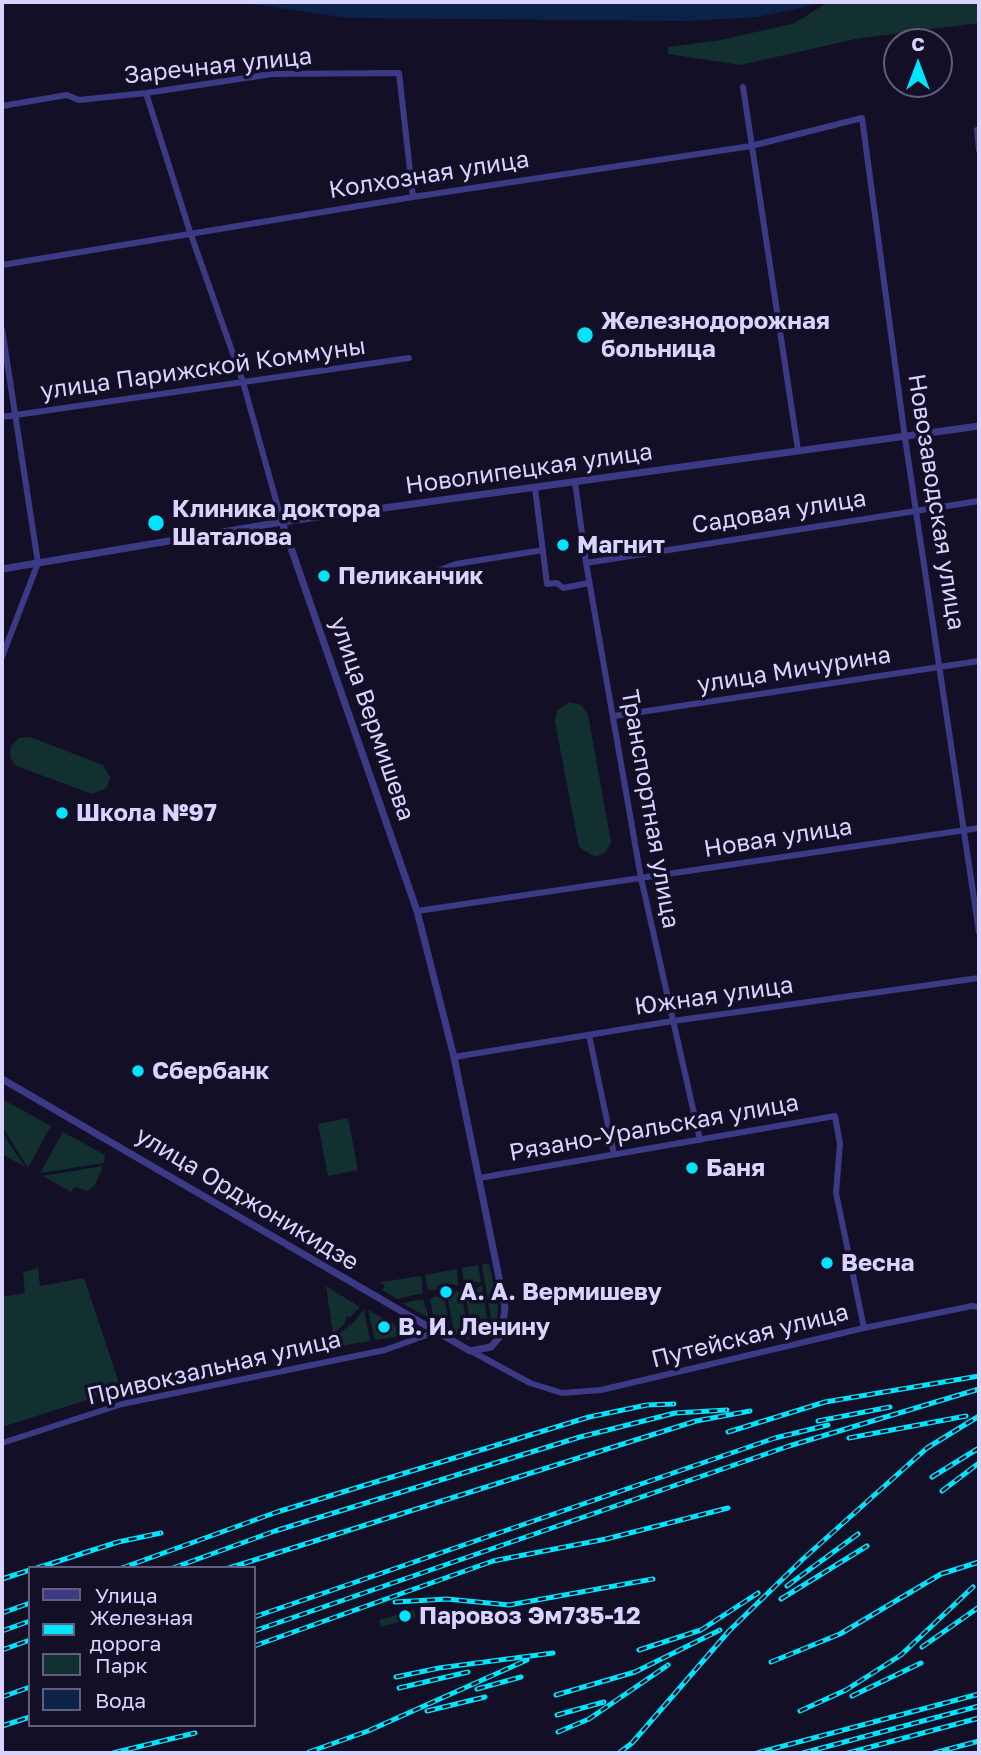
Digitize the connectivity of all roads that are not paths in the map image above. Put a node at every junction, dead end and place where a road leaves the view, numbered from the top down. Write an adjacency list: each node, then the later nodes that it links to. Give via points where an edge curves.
1 (743, 88): 6 (street)
2 (146, 93): 3 (street, Заречная улица, via 79,100 67,95); 8 (street, Заречная улица, via 272,74 399,73); 9 (street, улица Вермишева)
3 (2, 106)
4 (862, 118): 6 (street, Колхозная улица); 17 (street, Новозаводская улица)
5 (977, 130): 7 (street)
6 (751, 146): 8 (street, Колхозная улица); 18 (street)
7 (979, 150)
8 (413, 197): 9 (street, Колхозная улица)
9 (190, 232): 10 (street, Колхозная улица); 13 (street, улица Вермишева)
10 (2, 265)
11 (2, 328): 14 (street)
12 (410, 359): 13 (street, улица Парижской Коммуны)
13 (243, 382): 14 (street, улица Парижской Коммуны); 23 (street, улица Вермишева)
14 (15, 415): 15 (street, улица Парижской Коммуны); 25 (street)
15 (2, 416)
16 (979, 426): 17 (street, Новолипецкая улица)
17 (905, 438): 18 (street, Новолипецкая улица); 22 (street, Новозаводская улица)
18 (798, 450): 19 (street, Новолипецкая улица)
19 (575, 482): 20 (street, Новолипецкая улица); 26 (street, Транспортная улица)
20 (535, 488): 23 (street, Новолипецкая улица); 24 (street)
21 (979, 501): 22 (street, Садовая улица)
22 (916, 510): 26 (street, Садовая улица); 32 (street, Новозаводская улица)
23 (282, 522): 25 (street, Новолипецкая улица); 37 (street, улица Вермишева)
24 (543, 550): 28 (street); 29 (street, via 547,584 563,588)
25 (37, 563): 27 (street, Новолипецкая улица); 30 (street)
26 (586, 563): 29 (street, Транспортная улица)
27 (2, 569)
28 (437, 571)
29 (589, 583): 33 (street, Транспортная улица)
30 (2, 657)
31 (979, 661): 32 (street, улица Мичурина)
32 (942, 667): 33 (street, улица Мичурина); 35 (street, Новозаводская улица)
33 (614, 716): 36 (street, Транспортная улица)
34 (979, 828): 35 (street, Новая улица)
35 (965, 830): 36 (street, Новая улица); 38 (street, Новозаводская улица)
36 (640, 878): 37 (street, Новая улица); 40 (street, Транспортная улица)
37 (417, 911): 42 (street, улица Вермишева)
38 (979, 932)
39 (979, 978): 40 (street, Южная улица)
40 (673, 1021): 41 (street, Южная улица); 44 (street, Транспортная улица)
41 (589, 1035): 42 (street, Южная улица); 45 (street)
42 (454, 1057): 46 (street, улица Вермишева)
43 (2, 1079): 49 (street, улица Орджоникидзе)
44 (700, 1140): 45 (street, Рязано-Уральская улица); 48 (street, Рязано-Уральская улица, via 835,1116 840,1144 836,1193)
45 (614, 1154): 46 (street, Рязано-Уральская улица)
46 (479, 1178): 50 (street, улица Вермишева, via 506,1321 491,1347)
47 (979, 1307): 48 (street, Путейская улица)
48 (864, 1328): 50 (street, Путейская улица, via 601,1390 562,1393 530,1383)
49 (435, 1332): 50 (street, улица Орджоникидзе); 51 (street, Привокзальная улица, via 385,1350 122,1404)
50 (473, 1352)
51 (2, 1443)

